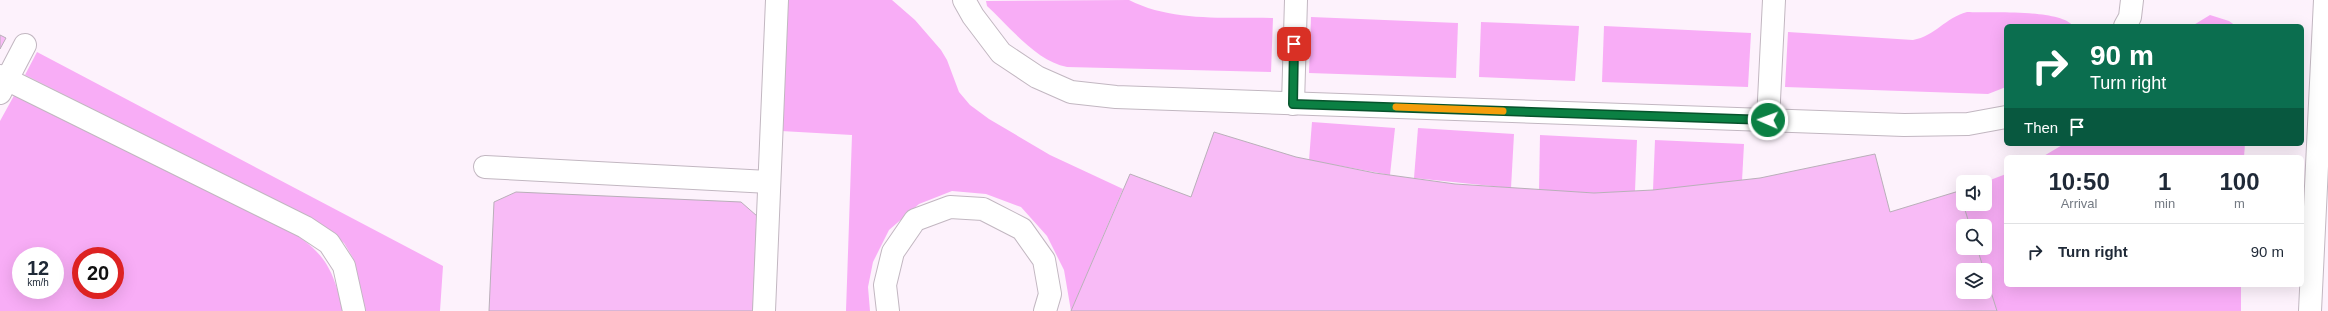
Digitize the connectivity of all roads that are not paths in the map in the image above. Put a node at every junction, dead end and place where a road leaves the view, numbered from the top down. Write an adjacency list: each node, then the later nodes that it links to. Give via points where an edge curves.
1 (777, 0): 14 (lane)
2 (964, 0): 10 (lane, via 1001,53 1037,77 1071,92 1116,97)
3 (1296, 0): 10 (lane)
4 (1774, 0): 12 (lane)
5 (2132, 0): 7 (lane, via 2130,17)
6 (2325, 0): 19 (lane)
7 (2126, 24)
8 (25, 45): 9 (lane)
9 (2, 83): 15 (lane, via 305,227 329,243 344,266)
10 (1293, 104): 12 (lane)
11 (2004, 117): 12 (lane, via 1968,124 1904,125)
12 (1768, 120)
13 (486, 167): 14 (lane)
14 (769, 182): 16 (lane)
15 (354, 311)
16 (764, 311)
17 (888, 311): 18 (lane, via 885,285 893,252 915,220 950,207 983,209 1022,229 1044,260 1050,294)
18 (1045, 311)
19 (2310, 311)

